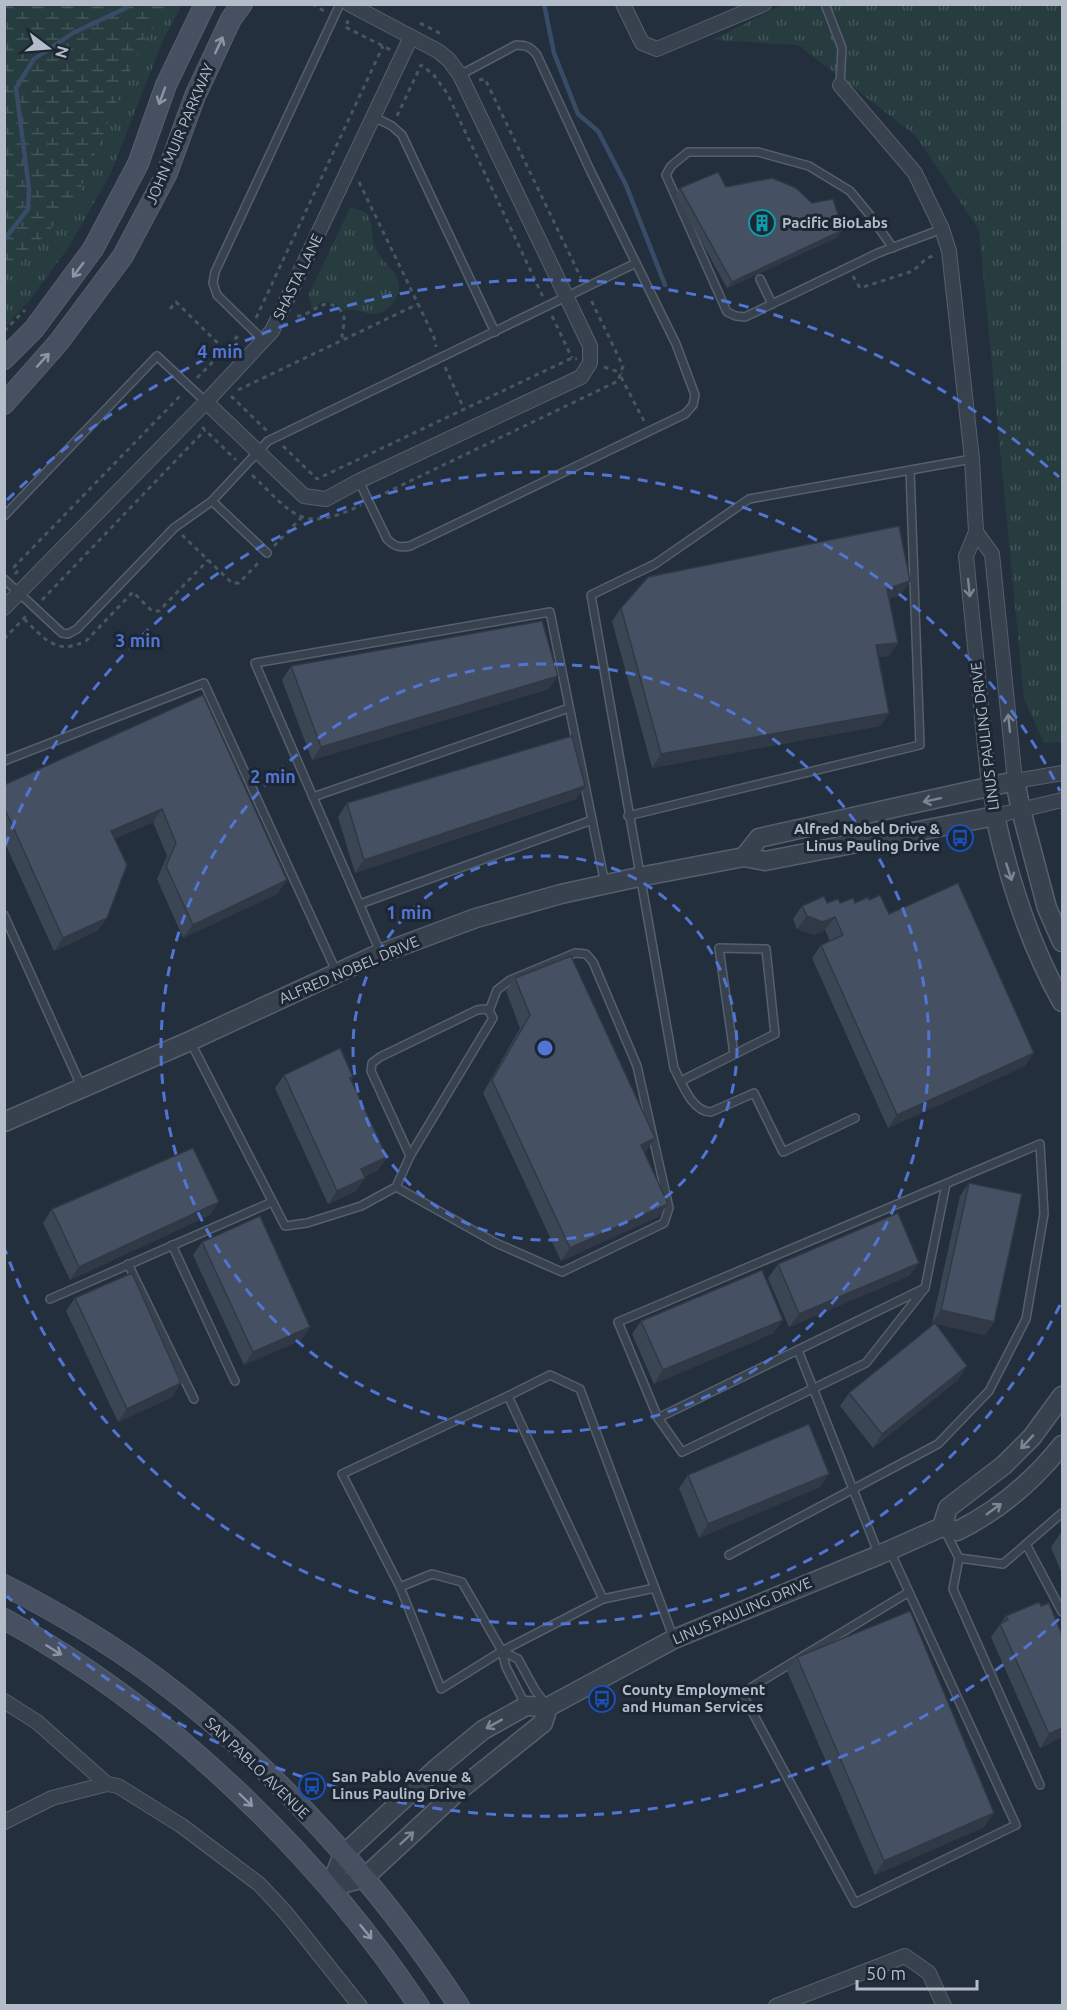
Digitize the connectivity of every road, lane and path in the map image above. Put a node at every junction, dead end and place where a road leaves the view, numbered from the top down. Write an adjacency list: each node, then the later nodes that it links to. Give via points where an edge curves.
1 (205, 4): 44 (main road, JOHN MUIR PARKWAY, one-way to 44, via 166,85 138,164 93,249 34,329)
2 (242, 4): 49 (main road, JOHN MUIR PARKWAY, one-way to 2, via 58,343 123,256 167,173 195,96)
3 (312, 4): 9 (path)
4 (340, 4): 9 (lane)
5 (349, 4): 11 (street)
6 (623, 4): 7 (street, via 642,43 657,49)
7 (764, 4)
8 (825, 4): 17 (lane, via 842,48)
9 (335, 16): 13 (path, via 348,22 345,27); 37 (lane, via 215,272 213,283 218,295)
10 (418, 22): 12 (path)
11 (411, 37): 14 (street, SHASTA LANE); 16 (street)
12 (448, 39)
13 (383, 46): 14 (path); 37 (path, via 261,309)
14 (402, 55): 15 (path); 18 (street, SHASTA LANE)
15 (421, 65): 19 (path); 33 (path, via 447,93)
16 (466, 72): 24 (lane, via 516,45 532,49); 27 (path, via 480,81 484,79); 28 (street)
17 (840, 85): 21 (street, LINUS PAULING DRIVE, via 915,173)
18 (374, 117): 19 (lane); 41 (street, SHASTA LANE, via 285,306)
19 (392, 126): 39 (lane, via 402,135)
20 (354, 192): 30 (path, via 359,182)
21 (942, 229): 22 (lane); 23 (street, LINUS PAULING DRIVE)
22 (893, 248): 25 (lane); 29 (lane, via 850,192 809,166 758,152 688,152 671,165 666,175 727,312 745,317)
23 (950, 251): 25 (path, via 927,258 913,271 860,288); 56 (street, LINUS PAULING DRIVE)
24 (636, 263): 27 (lane); 53 (lane, via 676,344 695,394 693,405 685,414)
25 (848, 267): 29 (lane)
26 (760, 279): 29 (lane)
27 (585, 288): 28 (lane); 46 (path, via 623,366)
28 (566, 296): 33 (lane); 59 (street, via 590,346 590,363 581,377)
29 (772, 303)
30 (418, 304): 40 (path); 43 (path)
31 (302, 305): 35 (path)
32 (29, 306): 38 (path)
33 (548, 306): 39 (lane); 51 (path, via 572,358)
34 (170, 309): 42 (path, via 176,302)
35 (297, 316): 36 (path); 40 (path, via 326,303 333,305 344,314)
36 (295, 320)
37 (248, 326): 41 (lane); 42 (path)
38 (4, 331)
39 (495, 332): 43 (lane)
40 (344, 339): 48 (path)
41 (264, 341): 45 (street, SHASTA LANE)
42 (225, 350): 45 (path); 47 (path)
43 (440, 358): 51 (path); 54 (lane)
44 (4, 359)
45 (241, 365): 48 (path, via 252,375); 50 (street, SHASTA LANE)
46 (621, 376): 53 (path); 61 (path, via 618,381)
47 (189, 386): 50 (lane); 62 (lane, via 157,356); 68 (path, via 13,568 17,572)
48 (236, 391): 54 (path, via 231,396)
49 (4, 404)
50 (211, 407): 52 (path, via 201,426); 55 (street); 69 (street, SHASTA LANE)
51 (464, 409): 54 (path, via 317,479)
52 (205, 430): 57 (path); 71 (path)
53 (650, 431): 61 (lane, via 402,548 387,539)
54 (274, 438): 55 (lane)
55 (257, 451): 57 (lane); 59 (street, via 304,496 314,499 326,499)
56 (972, 459): 58 (lane); 65 (street, LINUS PAULING DRIVE)
57 (243, 466): 60 (lane); 63 (path, via 291,512)
58 (910, 470): 82 (lane, via 749,499 655,564 591,595); 82 (lane, via 920,745)
59 (358, 481): 61 (lane)
60 (212, 501): 64 (lane); 66 (lane)
61 (369, 501): 63 (path, via 326,519)
62 (4, 516)
63 (302, 517): 66 (path)
64 (174, 528): 67 (path); 71 (lane, via 77,629 62,633)
65 (976, 532): 77 (street, LINUS PAULING DRIVE, one-way to 65, via 992,555); 78 (street, LINUS PAULING DRIVE, one-way to 78, via 966,556)
66 (267, 553): 67 (path, via 238,583 232,583)
67 (208, 560): 72 (path, via 159,611 152,611 133,592 78,645 54,646)
68 (6, 581): 69 (lane)
69 (20, 593): 70 (street, SHASTA LANE); 71 (lane)
70 (4, 608)
71 (35, 608): 72 (path)
72 (24, 619): 73 (path)
73 (4, 639)
74 (569, 708): 79 (lane); 79 (lane, via 550,612 255,663); 84 (lane)
75 (4, 761): 92 (lane, via 204,683)
76 (1062, 773): 77 (street)
77 (1016, 782): 78 (street); 81 (street, LINUS PAULING DRIVE)
78 (989, 787): 83 (street, LINUS PAULING DRIVE); 85 (street, one-way to 85, via 759,838)
79 (313, 797): 88 (lane)
80 (1062, 800): 81 (street, ALFRED NOBEL DRIVE)
81 (1021, 810): 83 (street, ALFRED NOBEL DRIVE); 90 (street, LINUS PAULING DRIVE, via 1047,908)
82 (628, 816): 86 (lane)
83 (995, 816): 85 (street, ALFRED NOBEL DRIVE, via 765,861); 93 (street, LINUS PAULING DRIVE, one-way to 93, via 1027,926)
84 (592, 820): 87 (lane); 88 (lane)
85 (744, 857): 86 (street, ALFRED NOBEL DRIVE)
86 (639, 877): 87 (street, ALFRED NOBEL DRIVE); 97 (lane, via 674,1068)
87 (605, 884): 91 (street, ALFRED NOBEL DRIVE, via 476,918)
88 (360, 904): 91 (lane)
89 (4, 915): 98 (lane)
90 (1062, 942)
91 (381, 954): 92 (street, ALFRED NOBEL DRIVE)
92 (337, 974): 95 (street, ALFRED NOBEL DRIVE)
93 (1062, 1002)
94 (489, 1011): 101 (lane, via 493,1018); 101 (lane, via 477,1010 372,1063 371,1071); 103 (lane, via 497,990 510,980 575,953 586,954 593,962 637,1066 669,1208 664,1223 562,1272 496,1243)
95 (190, 1041): 98 (street, ALFRED NOBEL DRIVE); 104 (lane)
96 (734, 1054): 96 (lane, via 719,948 766,949 775,1034); 97 (lane)
97 (681, 1081): 99 (lane, via 703,1112 754,1093 783,1152)
98 (82, 1088): 100 (street, ALFRED NOBEL DRIVE)
99 (855, 1118)
100 (4, 1122)
101 (410, 1156): 103 (lane)
102 (945, 1184): 107 (lane); 115 (lane, via 618,1322); 117 (lane, via 1040,1144 1044,1214 1026,1319 989,1391 938,1444)
103 (396, 1187): 104 (lane, via 361,1206 285,1226)
104 (272, 1202): 105 (lane)
105 (172, 1245): 106 (lane); 110 (lane)
106 (128, 1264): 108 (lane); 114 (lane)
107 (925, 1288): 109 (lane); 111 (lane, via 866,1363)
108 (50, 1299)
109 (798, 1350): 111 (lane); 115 (lane)
110 (235, 1381)
111 (813, 1389): 115 (lane, via 682,1452); 117 (lane)
112 (508, 1396): 125 (lane, via 342,1474); 126 (lane, via 550,1375 580,1389); 128 (lane)
113 (1062, 1396): 119 (street, one-way to 119, via 1032,1437 1004,1465 948,1508)
114 (194, 1399)
115 (658, 1418)
116 (1062, 1444): 119 (street, LINUS PAULING DRIVE, one-way to 116, via 957,1531 979,1519 1024,1485)
117 (853, 1490): 121 (lane); 122 (lane)
118 (1062, 1513): 120 (lane)
119 (942, 1527): 121 (street, LINUS PAULING DRIVE); 123 (lane)
120 (1026, 1544): 123 (lane, via 1003,1564); 129 (lane)
121 (884, 1552): 127 (lane); 131 (street, LINUS PAULING DRIVE)
122 (729, 1555)
123 (959, 1558): 137 (lane, via 953,1589)
124 (4, 1585): 139 (main road, SAN PABLO AVENUE, via 111,1647 163,1683 286,1791)
125 (400, 1587): 132 (lane, via 432,1574 462,1582); 132 (lane, via 441,1689)
126 (655, 1588): 128 (lane); 131 (lane)
127 (909, 1592): 127 (lane, via 1016,1825 855,1903 742,1693)
128 (603, 1599): 132 (lane)
129 (1062, 1612)
130 (4, 1620): 141 (main road, SAN PABLO AVENUE, one-way to 141, via 88,1671 204,1759)
131 (674, 1639): 135 (street, LINUS PAULING DRIVE)
132 (502, 1651): 134 (lane); 135 (lane, via 518,1659)
133 (4, 1701): 136 (street, via 37,1722)
134 (526, 1706): 135 (street); 139 (street, one-way to 139, via 483,1730)
135 (548, 1707): 140 (street, LINUS PAULING DRIVE, one-way to 135, via 458,1792 543,1723)
136 (107, 1784): 138 (street, via 52,1798); 142 (street, via 118,1785 182,1826 259,1884)
137 (1041, 1785)
138 (4, 1822)
139 (343, 1855): 140 (main road, SAN PABLO AVENUE); 141 (street)
140 (364, 1878): 141 (street, LINUS PAULING DRIVE); 144 (main road, SAN PABLO AVENUE, via 439,1974)
141 (330, 1887): 143 (main road, SAN PABLO AVENUE, one-way to 143, via 391,1963)
142 (360, 2006)
143 (419, 2006)
144 (459, 2006)
145 (776, 2006): 146 (street, via 905,1956 929,1973)
146 (944, 2006)

